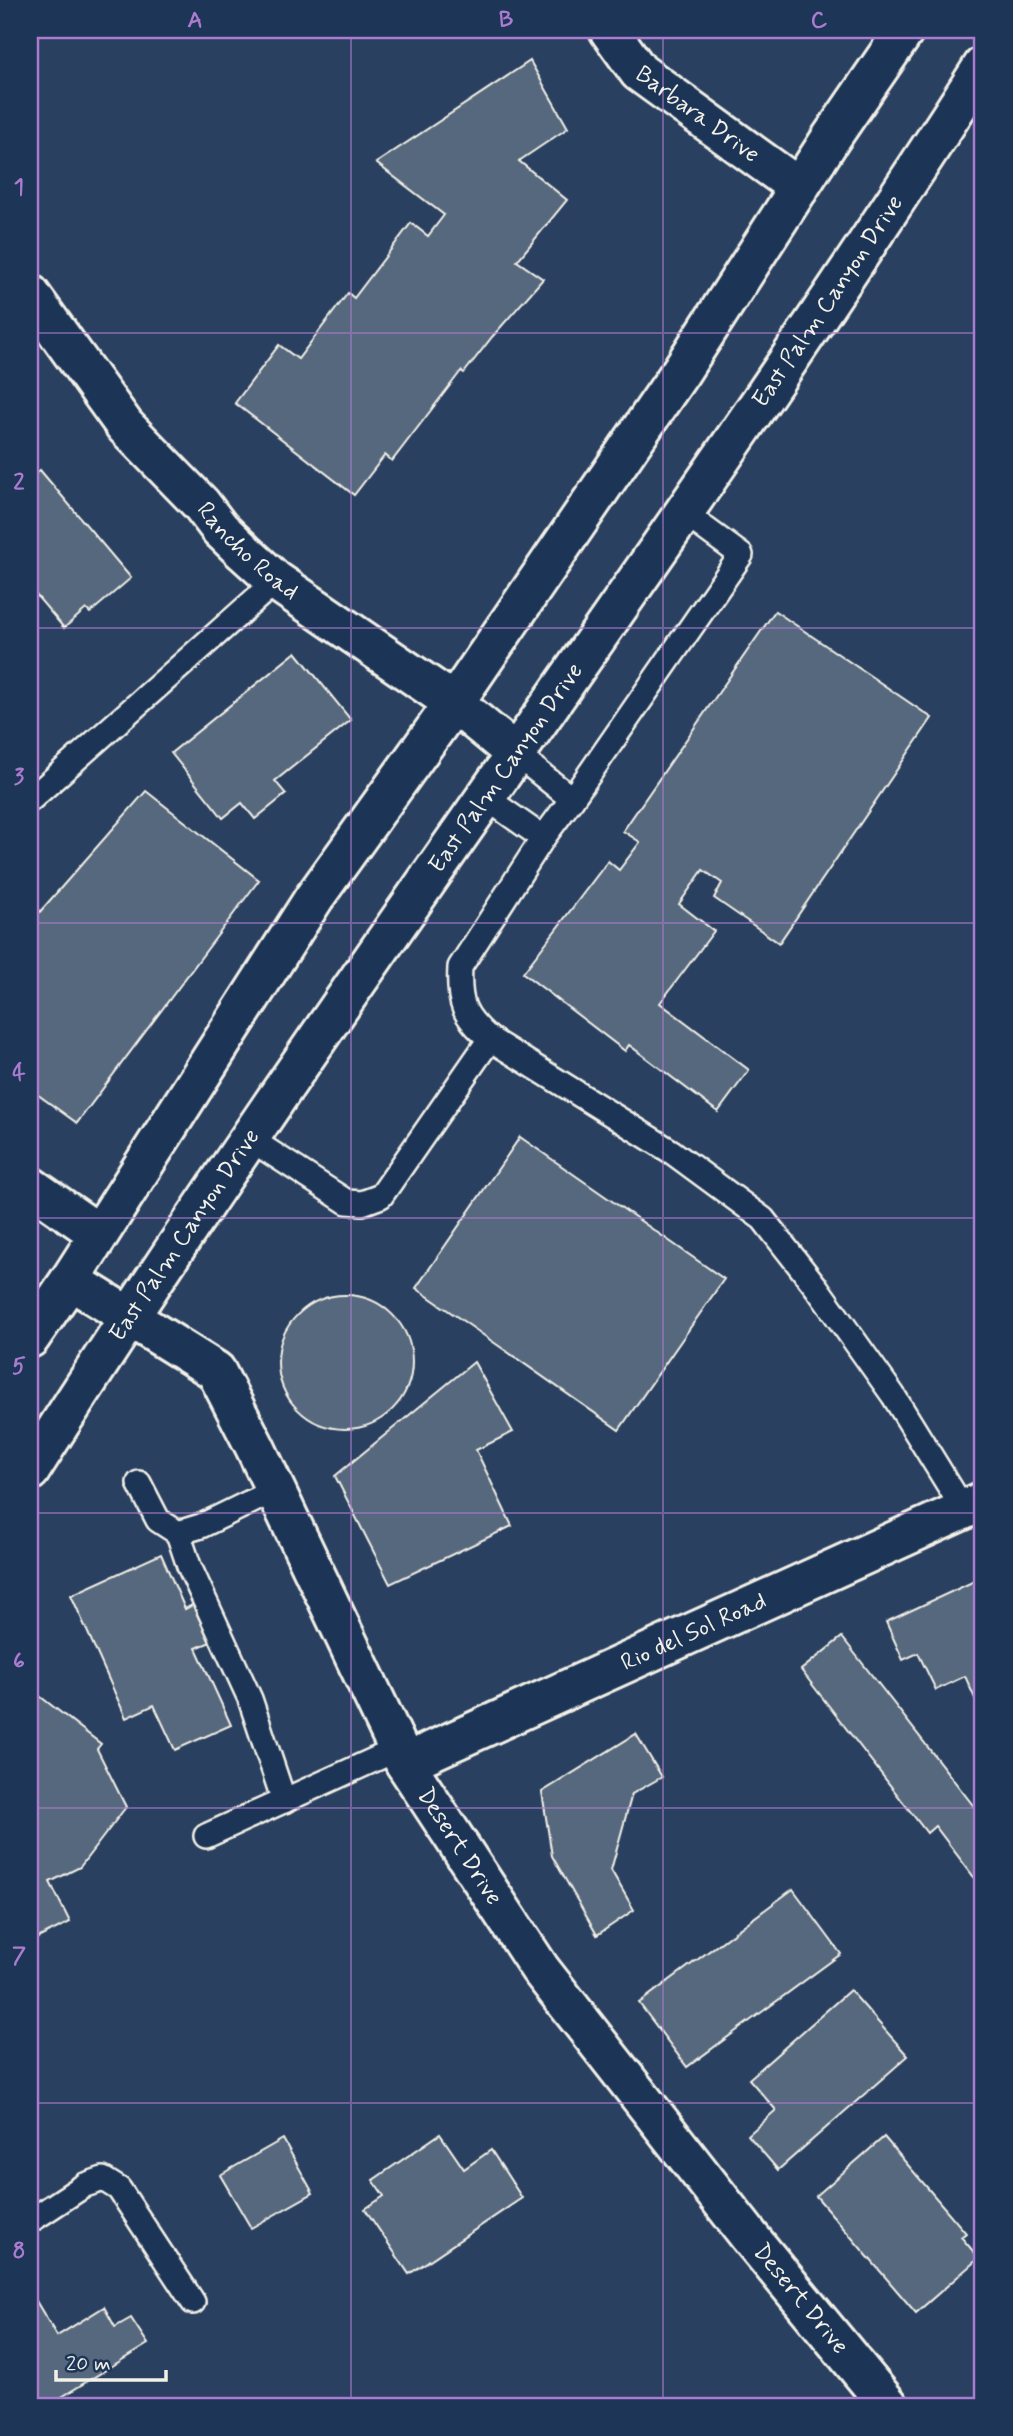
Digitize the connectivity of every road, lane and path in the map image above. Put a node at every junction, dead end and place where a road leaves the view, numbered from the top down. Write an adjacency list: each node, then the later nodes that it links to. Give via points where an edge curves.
1 (608, 30): 4 (main road, Barbara Drive, via 639,72)
2 (905, 30): 4 (main road)
3 (983, 66): 6 (main road, East Palm Canyon Drive)
4 (799, 187): 8 (main road, via 681,371)
5 (30, 294): 7 (main road, Rancho Road, via 125,426 220,529)
6 (684, 513): 9 (main road, East Palm Canyon Drive); 11 (lane, via 741,555)
7 (276, 581): 8 (main road, Rancho Road); 12 (lane)
8 (454, 703): 9 (main road, Rancho Road); 17 (main road, via 314,898)
9 (516, 754): 10 (main road, East Palm Canyon Drive); 11 (lane)
10 (485, 797): 13 (lane); 15 (main road, East Palm Canyon Drive)
11 (572, 799): 13 (lane)
12 (30, 800)
13 (543, 838): 14 (lane, via 460,967 463,1010)
14 (490, 1039): 15 (lane, via 381,1196 362,1203 346,1202); 24 (lane, via 671,1152 763,1219)
15 (250, 1139): 19 (main road, East Palm Canyon Drive)
16 (30, 1186): 17 (main road)
17 (99, 1234): 18 (main road)
18 (70, 1280): 19 (main road, Desert Drive); 20 (main road)
19 (127, 1317): 21 (main road, East Palm Canyon Drive); 23 (main road, Desert Drive, via 216,1371)
20 (30, 1338)
21 (30, 1471)
22 (139, 1483): 25 (lane, via 158,1520)
23 (275, 1490): 25 (lane); 26 (main road, Desert Drive)
24 (974, 1506): 26 (main road, Rio del Sol Road)
25 (178, 1533): 27 (lane, via 250,1699)
26 (401, 1756): 27 (lane); 31 (main road, Desert Drive, via 540,1969)
27 (284, 1801): 28 (lane)
28 (206, 1836)
29 (30, 2221): 30 (lane, via 85,2185 103,2179 119,2189)
30 (193, 2302)
31 (889, 2406)

